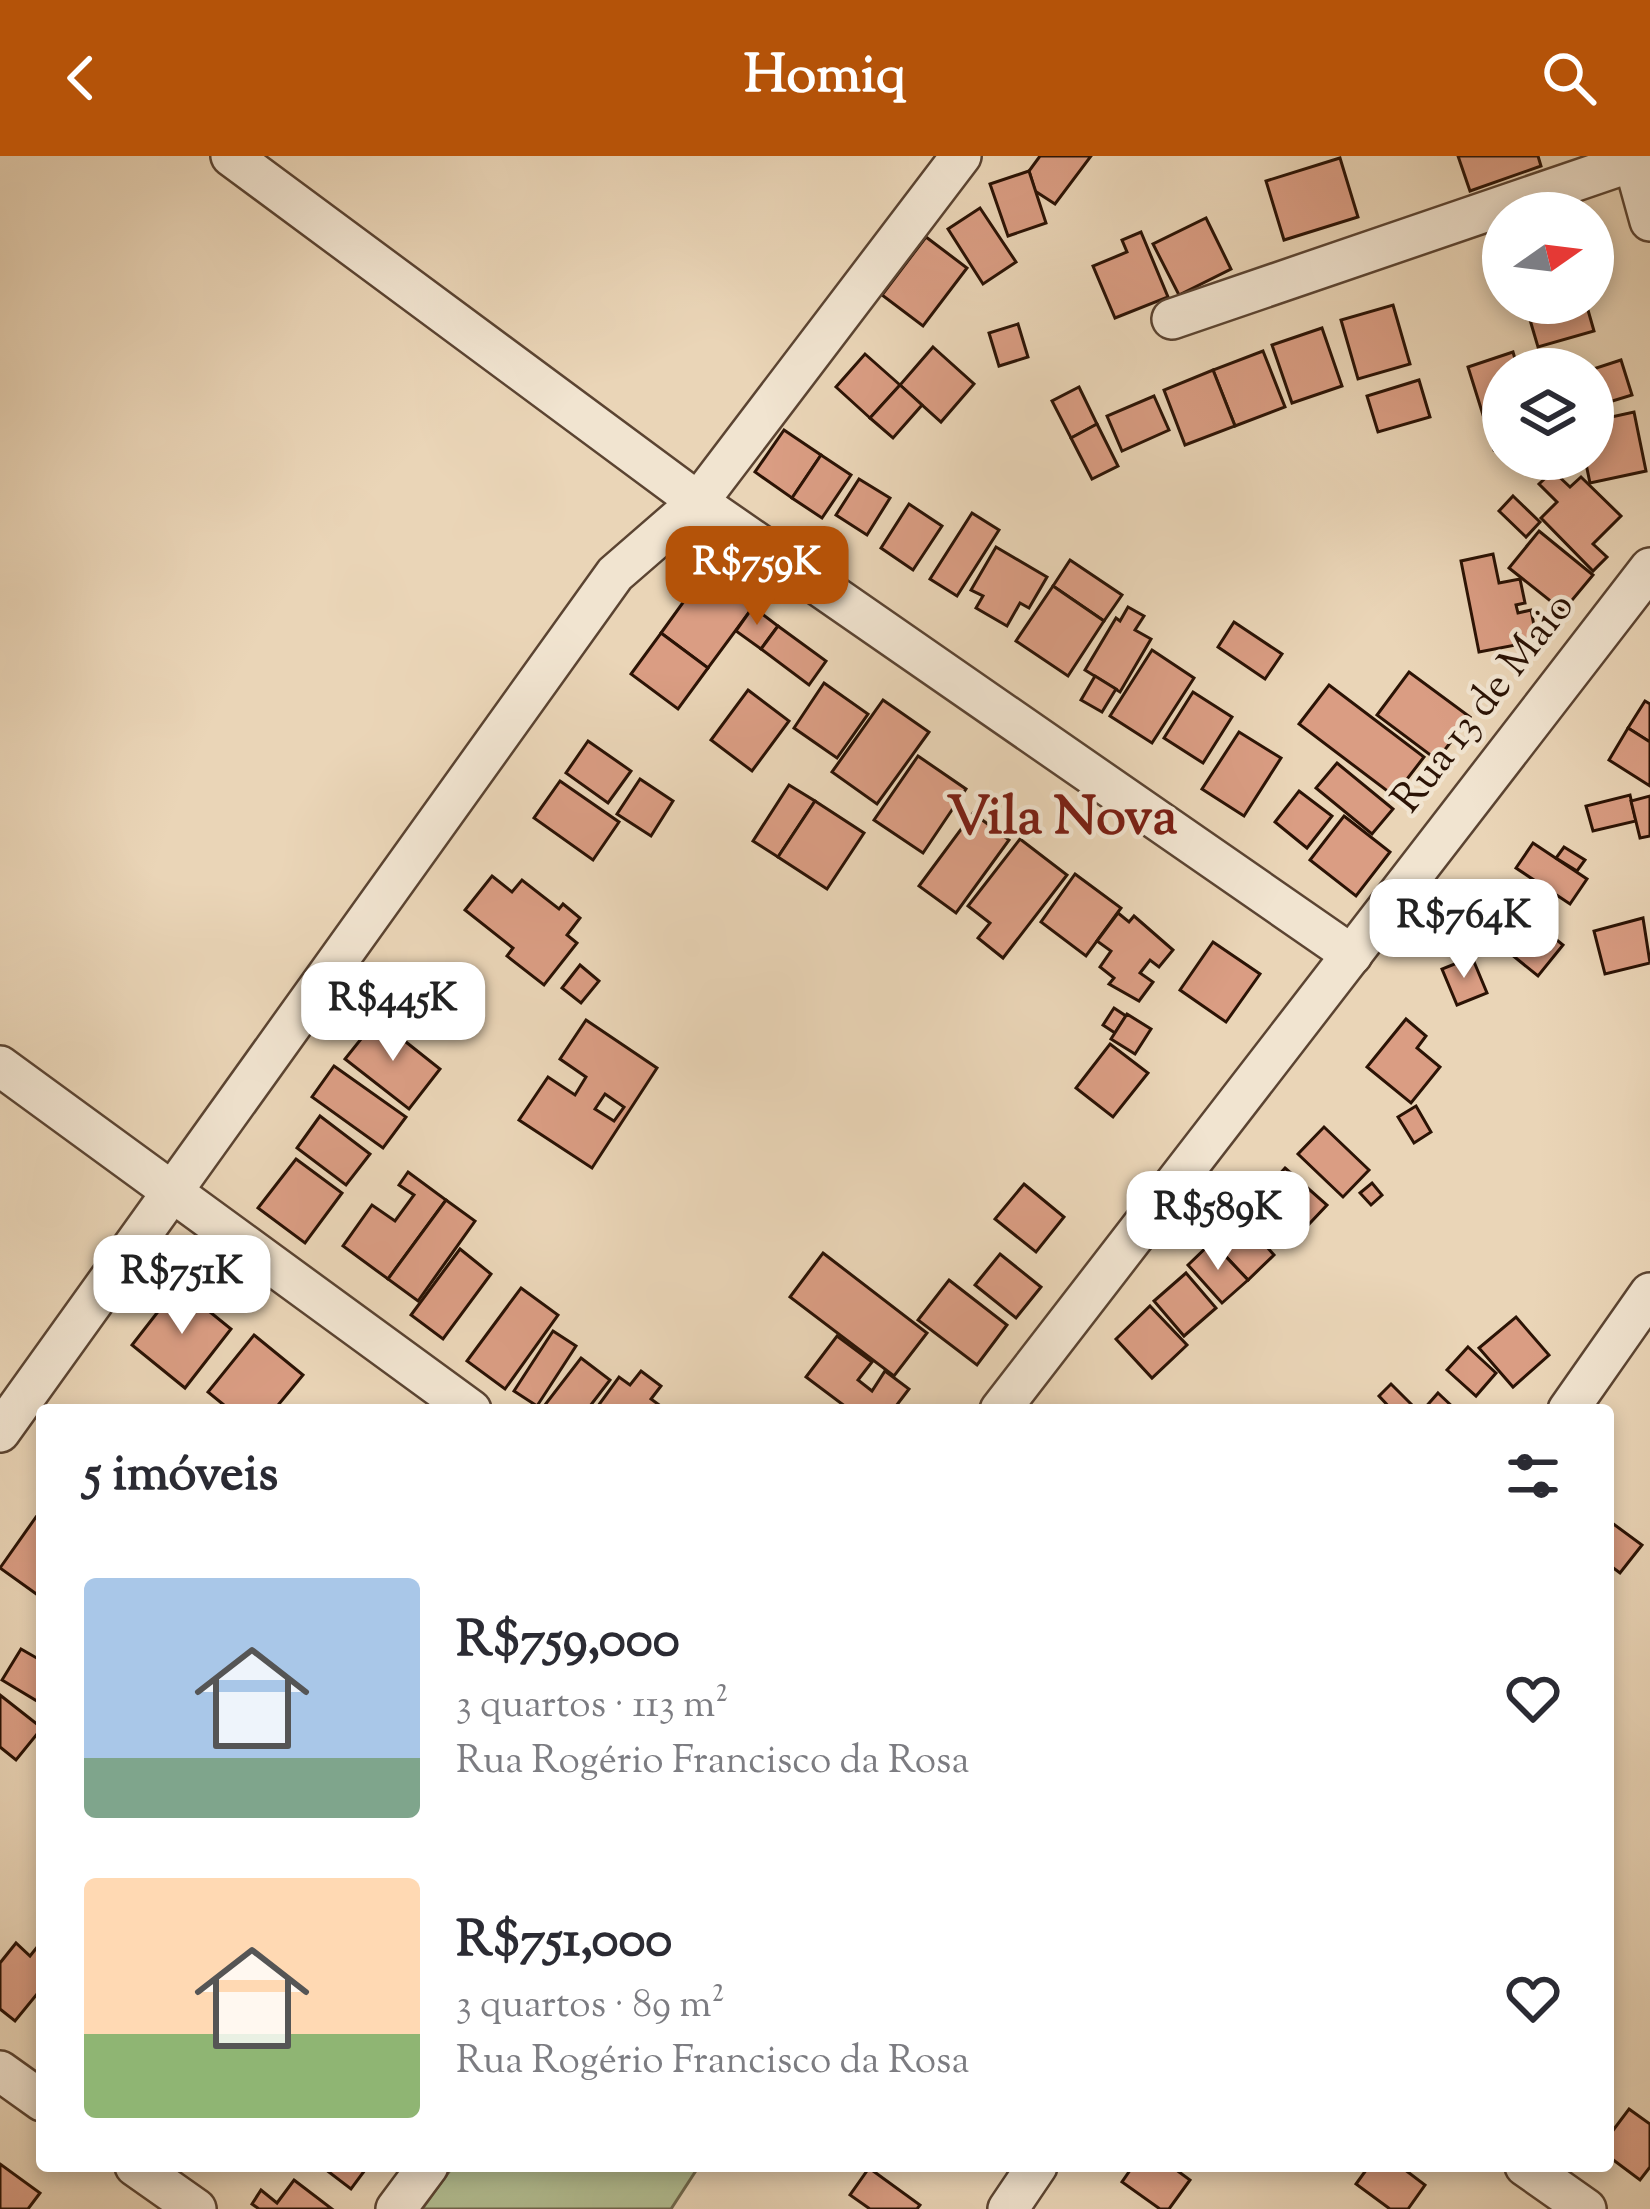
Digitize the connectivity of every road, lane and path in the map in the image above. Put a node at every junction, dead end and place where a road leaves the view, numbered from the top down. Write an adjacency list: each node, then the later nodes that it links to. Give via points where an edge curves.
1 (231, 156): 6 (street)
2 (962, 156): 6 (street)
3 (1633, 158): 4 (street); 5 (street)
4 (1650, 221)
5 (1172, 319)
6 (698, 502): 8 (street); 10 (street, via 615,574)
7 (1650, 568): 8 (street, Rua 13 de Maio)
8 (1352, 955): 13 (street, Rua 13 de Maio)
9 (0, 1066): 10 (street)
10 (172, 1189): 12 (street); 15 (street)
11 (1650, 1293): 14 (street)
12 (463, 1404)
13 (1005, 1404)
14 (1572, 1404)
15 (0, 1432)
16 (0, 2071): 17 (street)
17 (36, 2097)
18 (144, 2172): 22 (street)
19 (424, 2172): 23 (street)
20 (1033, 2172): 24 (street)
21 (1534, 2172): 25 (street)
22 (196, 2209)
23 (396, 2209)
24 (1008, 2209)
25 (1586, 2209)

